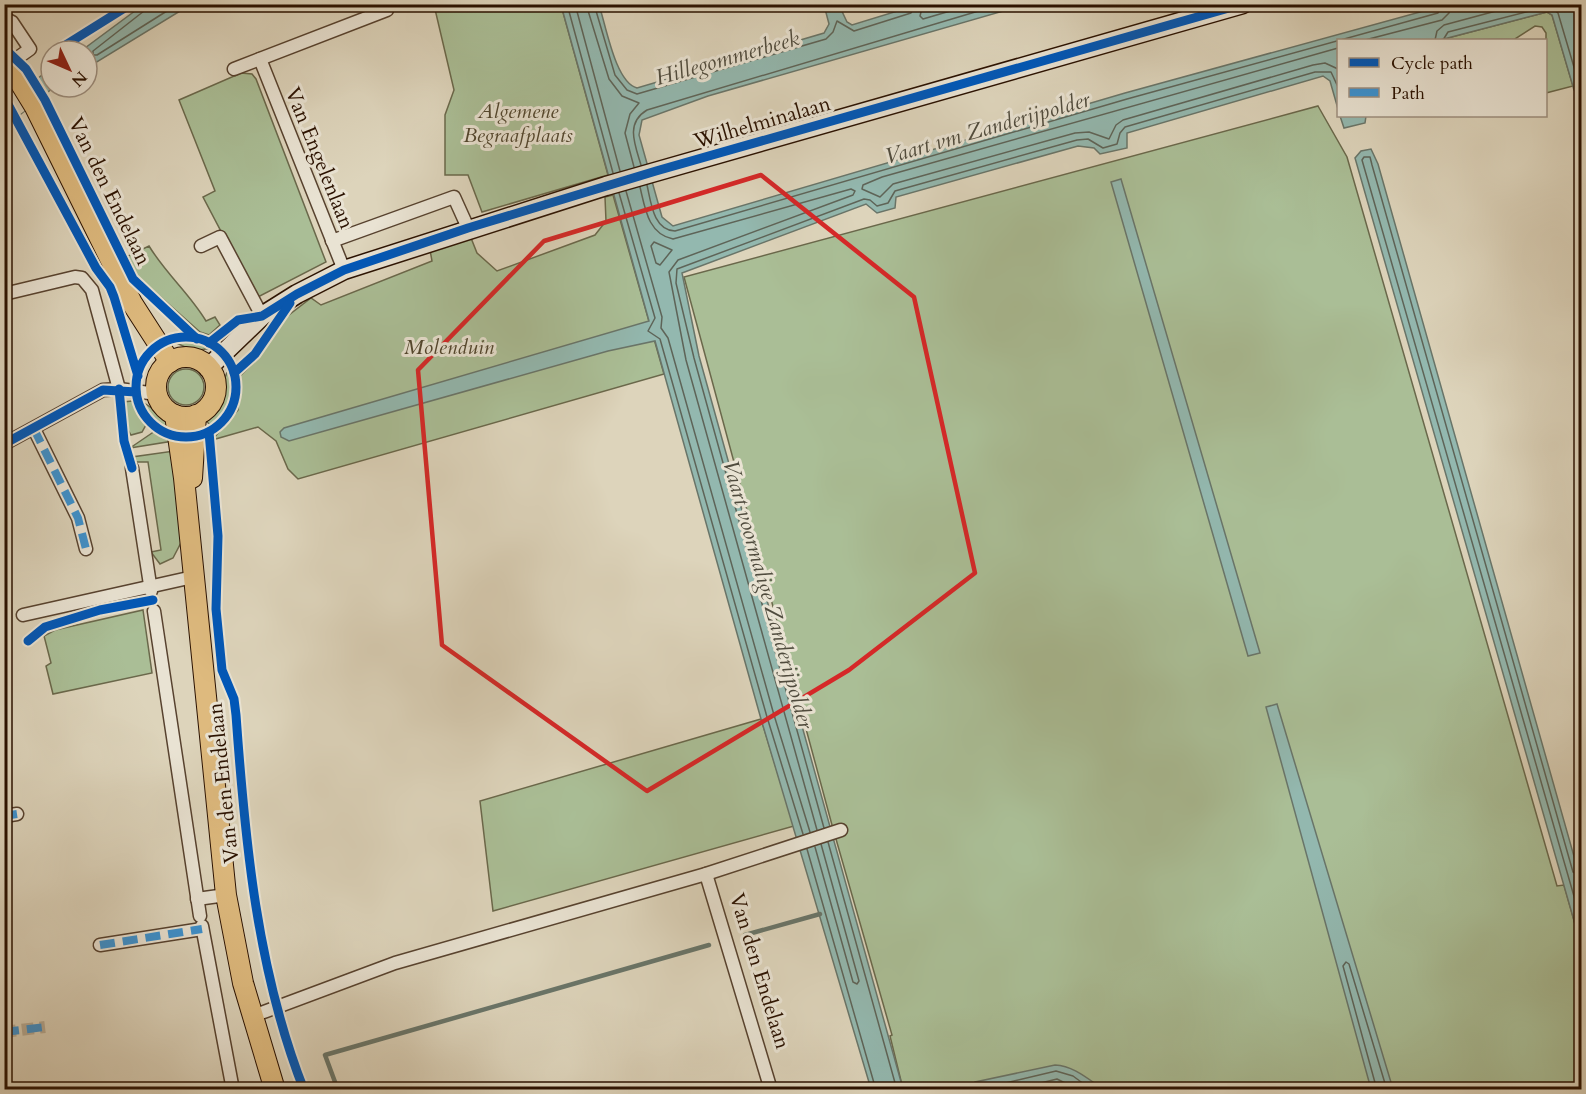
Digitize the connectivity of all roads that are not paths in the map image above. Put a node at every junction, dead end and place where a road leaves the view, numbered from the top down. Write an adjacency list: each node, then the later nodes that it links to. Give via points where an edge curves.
1 (1243, 4): 7 (main road, Wilhelminalaan)
2 (387, 10): 4 (street)
3 (4, 18): 6 (street, Van den Endelaan, via 12,22 30,49)
4 (260, 59): 5 (street); 8 (street, Van Engelenlaan)
5 (234, 69)
6 (10, 74): 13 (main road, Van den Endelaan, via 34,107 132,303)
7 (468, 228): 8 (street, via 454,197); 10 (main road, Wilhelminalaan)
8 (332, 241): 10 (street, Van Engelenlaan)
9 (201, 246): 12 (street, via 220,237)
10 (344, 270): 12 (main road, Wilhelminalaan)
11 (4, 294): 15 (street, via 75,277 82,279 92,290)
12 (262, 316): 14 (main road, Wilhelminalaan)
13 (170, 362): 14 (main road, via 190,358); 16 (main road, via 158,376)
14 (208, 368): 18 (main road, via 215,381 215,393 208,406)
15 (119, 389): 16 (street); 19 (street, via 103,390)
16 (157, 394): 17 (main road, via 163,407)
17 (175, 415): 18 (main road); 23 (main road, Van den Endelaan)
18 (196, 415): 33 (main road, Van den Endelaan, via 192,478 219,739 237,902)
19 (34, 429): 20 (street); 22 (street, via 78,518)
20 (4, 444)
21 (132, 468): 24 (street)
22 (86, 549)
23 (193, 577): 24 (street); 29 (main road, Van den Endelaan)
24 (151, 588): 26 (street)
25 (154, 611): 30 (street, Van den Endelaan)
26 (23, 615)
27 (841, 831): 28 (street, Van den Endelaan)
28 (706, 874): 33 (street, Van den Endelaan, via 395,963); 34 (street, Van den Endelaan)
29 (226, 895): 30 (street, Van den Endelaan); 36 (main road, Van den Endelaan, via 246,994)
30 (197, 899): 31 (street, Van den Endelaan)
31 (202, 924): 32 (street); 35 (street, Van den Endelaan)
32 (100, 945)
33 (261, 1013): 37 (main road, Van den Endelaan)
34 (770, 1086)
35 (233, 1089)
36 (275, 1089)
37 (284, 1089)

